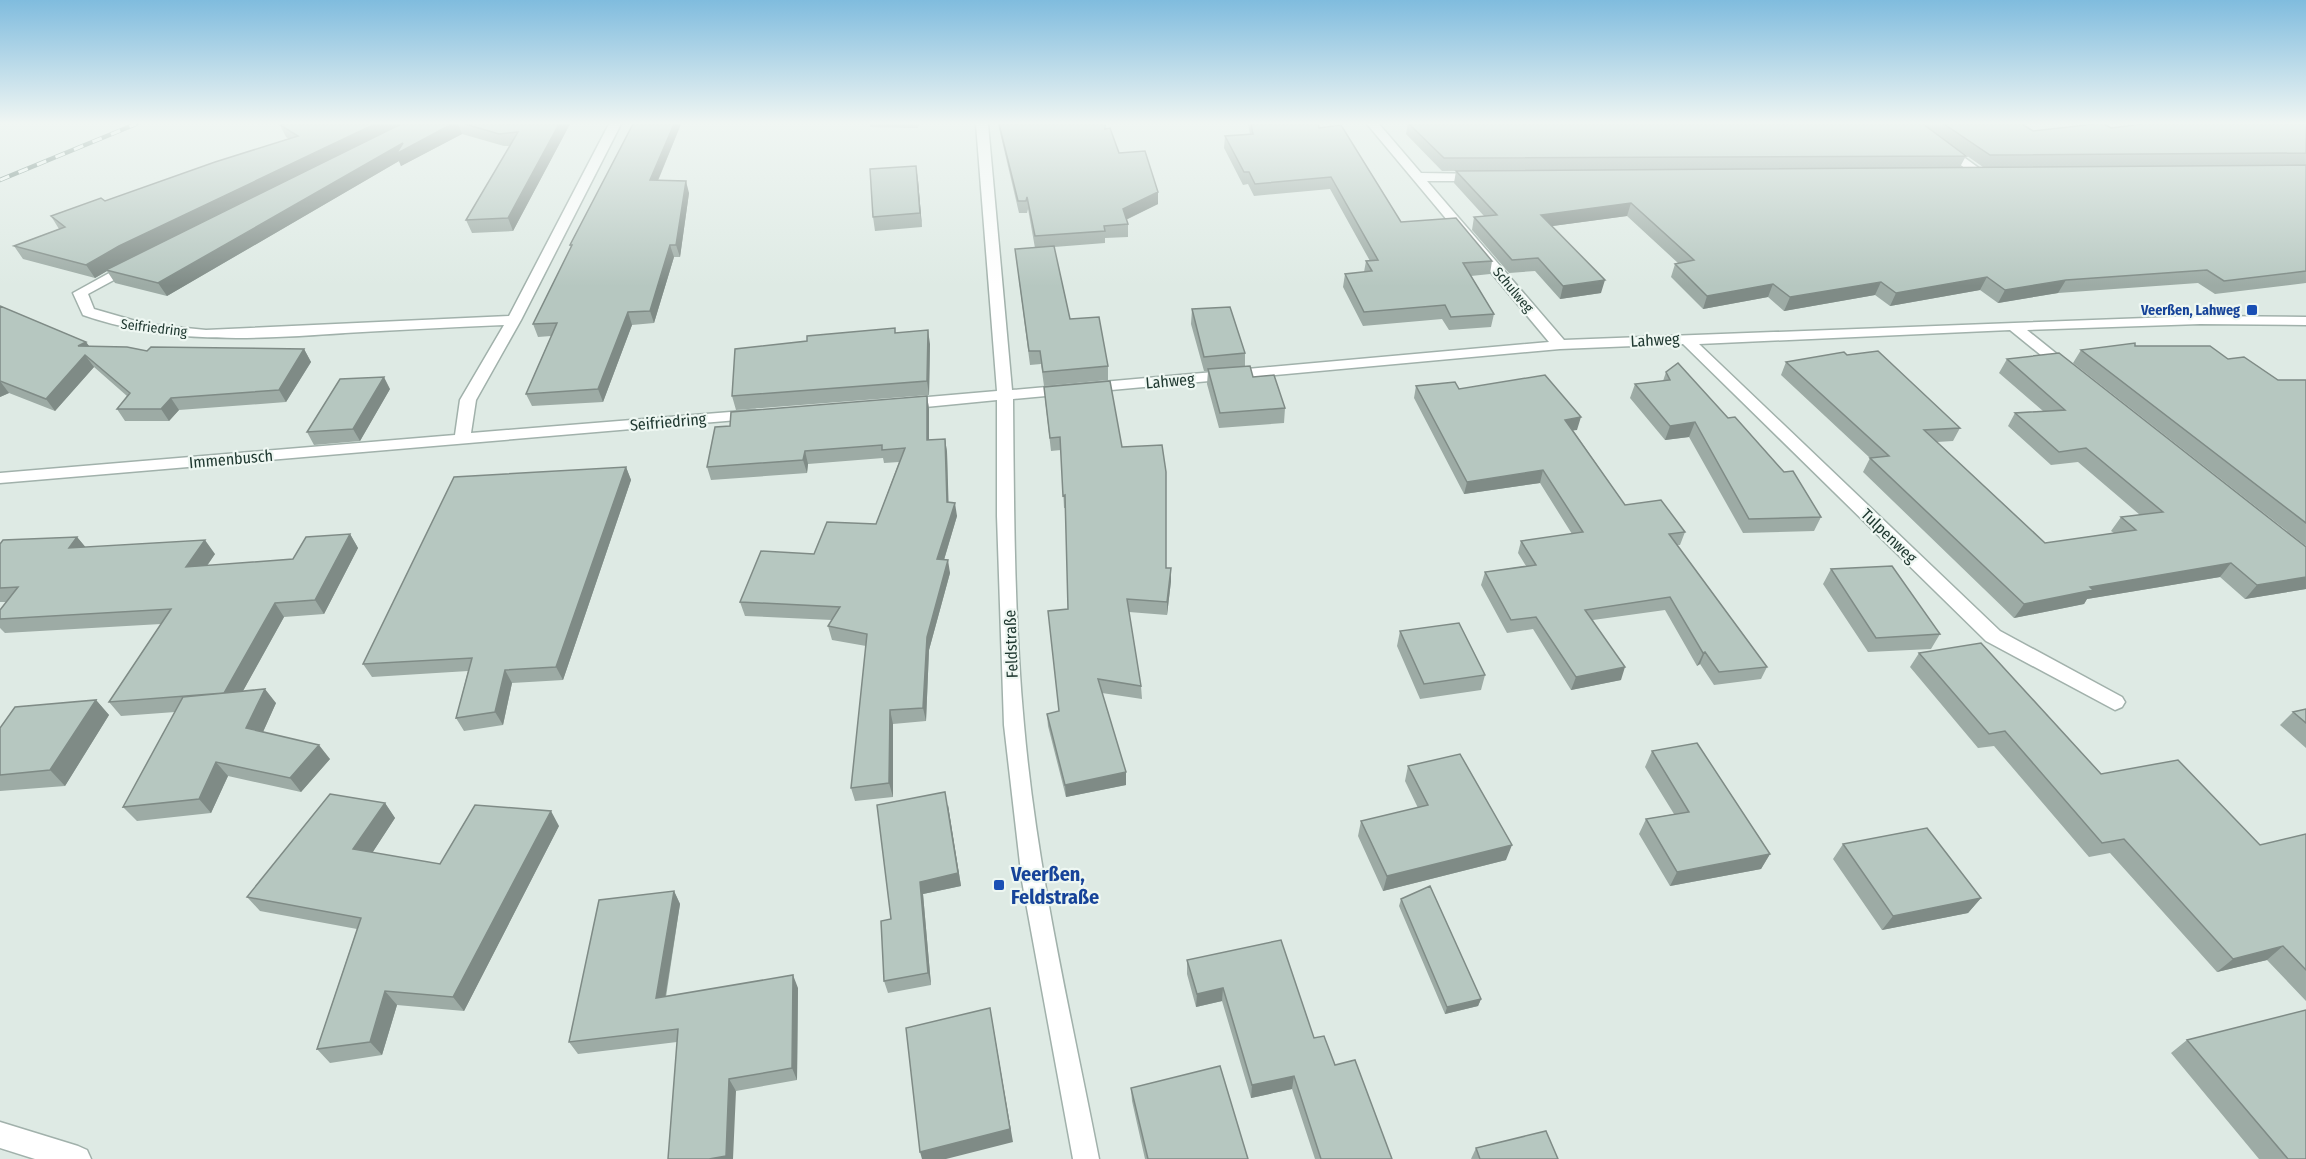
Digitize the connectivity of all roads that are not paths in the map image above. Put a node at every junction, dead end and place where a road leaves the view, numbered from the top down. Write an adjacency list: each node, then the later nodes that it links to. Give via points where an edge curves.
1 (587, 178): 5 (street)
2 (987, 178): 11 (street, Feldstraße)
3 (1420, 178): 9 (street, Schulweg)
4 (144, 259): 5 (street, Seifriedring, via 80,293 88,312 117,324 242,334)
5 (514, 320): 14 (street, via 468,400)
6 (2306, 321): 7 (street, Lahweg)
7 (2013, 326): 8 (street, Lahweg); 10 (street)
8 (1686, 339): 9 (street, Lahweg); 16 (street, Tulpenweg, via 1993,636)
9 (1560, 345): 11 (street, Lahweg)
10 (2077, 377)
11 (1005, 396): 12 (street); 19 (street, Feldstraße, via 1014,725 1033,881)
12 (889, 405)
13 (773, 414): 14 (street, Seifriedring)
14 (462, 439): 15 (street, Immenbusch)
15 (0, 478)
16 (2115, 702)
17 (0, 1135): 18 (street)
18 (78, 1159)
19 (1086, 1159)

